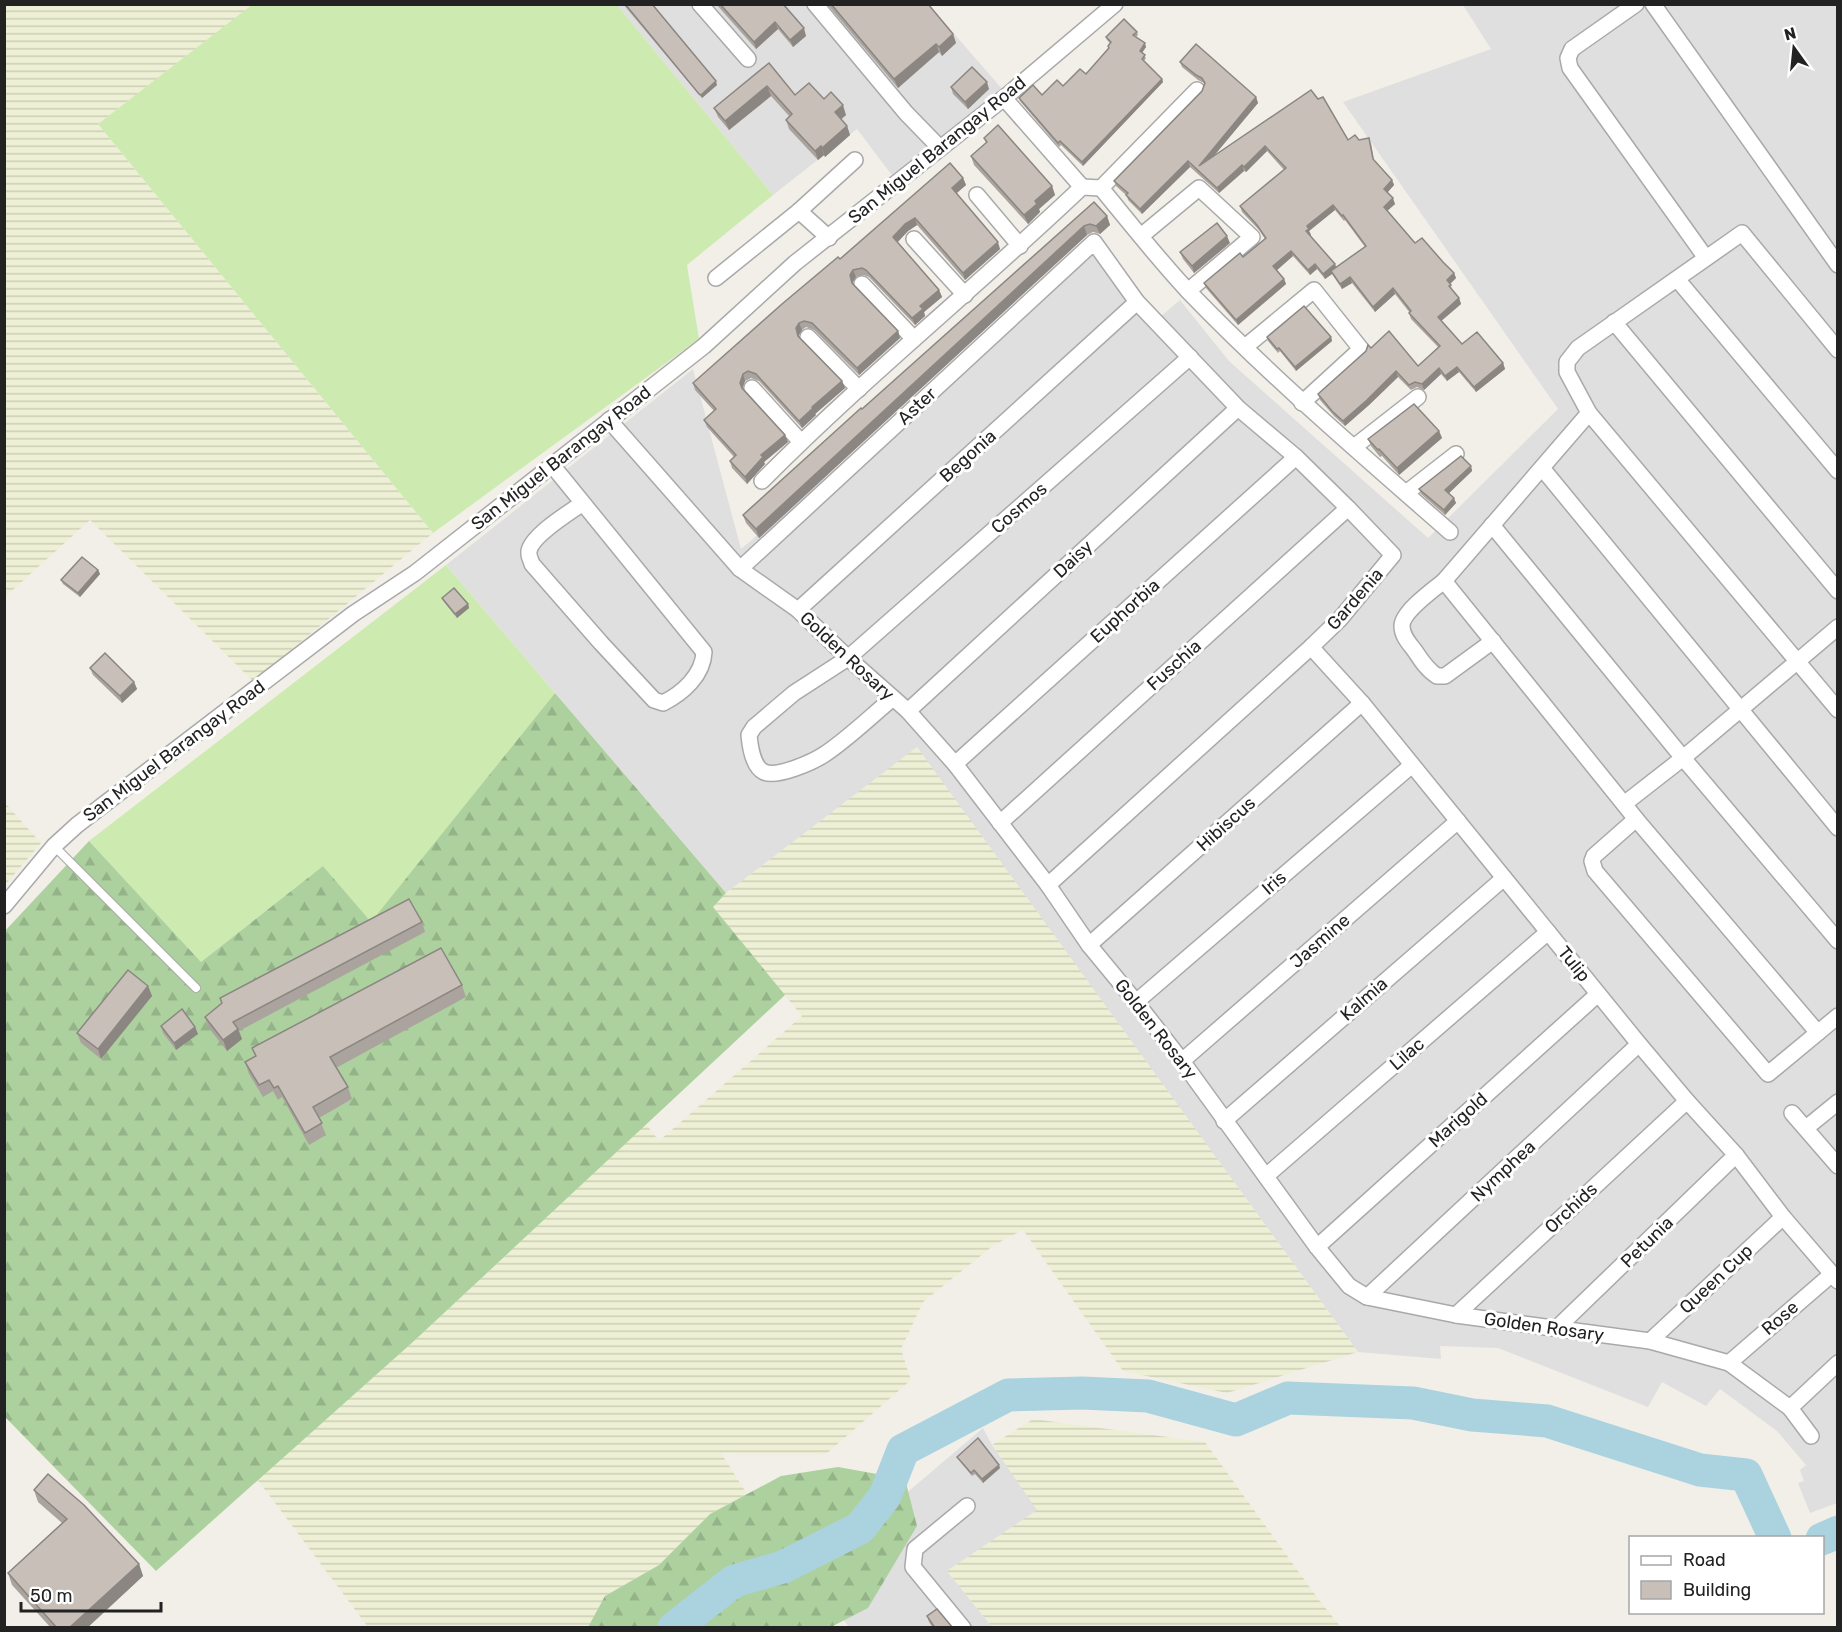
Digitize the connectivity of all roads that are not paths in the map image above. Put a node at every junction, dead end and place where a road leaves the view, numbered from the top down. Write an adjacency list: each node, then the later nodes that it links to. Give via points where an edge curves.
1 (700, 4): 6 (street)
2 (815, 4): 9 (street)
3 (1115, 4): 8 (street, San Miguel Barangay Road)
4 (1636, 4): 20 (street, via 1572,49 1568,58 1570,68)
5 (1653, 4): 21 (street)
6 (748, 59)
7 (1197, 90): 12 (street)
8 (1004, 98): 9 (street, San Miguel Barangay Road); 11 (street)
9 (940, 148): 16 (street, San Miguel Barangay Road)
10 (855, 160): 14 (street)
11 (1082, 187): 12 (street); 19 (street)
12 (1101, 188): 15 (street)
13 (976, 195): 19 (street)
14 (799, 211): 16 (street); 22 (street)
15 (1141, 236): 25 (street); 25 (street, via 1199,188 1252,237)
16 (829, 238): 40 (street, San Miguel Barangay Road, via 795,263 704,346)
17 (914, 239): 26 (street)
18 (1094, 243): 27 (street, Gardenia); 54 (street, Aster)
19 (1020, 246): 26 (street)
20 (1706, 258): 23 (street); 32 (street, via 1742,233)
21 (1838, 265)
22 (716, 278)
23 (1677, 279): 28 (street); 47 (street)
24 (862, 284): 30 (street)
25 (1188, 291): 31 (street)
26 (965, 295): 30 (street)
27 (1137, 302): 33 (street, Gardenia); 57 (street, Begonia)
28 (1614, 322): 39 (street, via 1578,348 1567,362 1567,372); 56 (street)
29 (808, 337): 35 (street)
30 (914, 339): 35 (street)
31 (1245, 347): 37 (street); 37 (street, via 1314,290 1361,349)
32 (1838, 350)
33 (1190, 357): 38 (street, Gardenia); 61 (street, Cosmos)
34 (752, 388): 41 (street)
35 (859, 389): 41 (street)
36 (1418, 397): 42 (street)
37 (1302, 403): 42 (street)
38 (1238, 408): 44 (street, Gardenia); 67 (street, Daisy)
39 (1589, 413): 46 (street); 62 (street)
40 (609, 420): 45 (street, San Miguel Barangay Road); 54 (street, Golden Rosary)
41 (801, 442): 48 (street)
42 (1354, 447): 49 (street)
43 (1456, 454): 49 (street)
44 (1296, 457): 51 (street, Gardenia); 69 (street, Euphorbia)
45 (552, 465): 50 (street); 76 (street, San Miguel Barangay Road)
46 (1542, 468): 52 (street); 65 (street)
47 (1838, 471)
48 (762, 481)
49 (1406, 493): 53 (street)
50 (583, 502): 50 (street, via 704,652 703,663 693,679 663,703 646,692 532,564 528,554 540,535)
51 (1348, 508): 60 (street, Gardenia, via 1393,555 1340,619); 74 (street, Fuschia)
52 (1492, 525): 55 (street); 68 (street)
53 (1450, 532)
54 (740, 569): 57 (street, Golden Rosary)
55 (1444, 580): 59 (street); 59 (street, via 1409,611 1402,625 1405,638 1427,667 1437,676 1445,676)
56 (1838, 591)
57 (798, 610): 61 (street, Golden Rosary)
58 (1838, 627): 62 (street)
59 (1493, 641): 71 (street)
60 (1311, 647): 64 (street, Tulip); 78 (street, Gardenia)
61 (848, 658): 63 (street, Golden Rosary); 63 (street, Cosmos, via 794,693 754,727 749,735 750,744 759,769 773,774 784,772 823,755)
62 (1797, 662): 65 (street); 66 (street)
63 (893, 698): 67 (street, Golden Rosary)
64 (1362, 703): 70 (street, Tulip); 82 (street, Hibiscus)
65 (1740, 710): 68 (street); 75 (street)
66 (1838, 710)
67 (908, 711): 69 (street, Golden Rosary)
68 (1683, 758): 71 (street); 81 (street)
69 (955, 764): 74 (street, Golden Rosary)
70 (1412, 765): 73 (street, Tulip); 85 (street, Iris)
71 (1624, 804): 72 (street)
72 (1636, 819): 87 (street); 87 (street, via 1594,856 1595,871 1768,1074)
73 (1458, 821): 77 (street, Tulip); 89 (street, Jasmine)
74 (1000, 823): 78 (street, Golden Rosary)
75 (1838, 828)
76 (54, 846): 79 (street, San Miguel Barangay Road); 83 (lane)
77 (1504, 878): 80 (street, Tulip); 93 (street, Kalmia)
78 (1048, 885): 82 (street, Golden Rosary)
79 (4, 906)
80 (1548, 932): 84 (street, Tulip); 97 (street, Lilac)
81 (1838, 941)
82 (1089, 945): 85 (street, Golden Rosary)
83 (196, 988)
84 (1598, 994): 88 (street, Tulip); 99 (street, Marigold)
85 (1136, 1002): 89 (street, Golden Rosary)
86 (1838, 1016): 87 (street)
87 (1818, 1033)
88 (1639, 1044): 90 (street, Tulip); 101 (street, Nymphea)
89 (1182, 1061): 93 (street, Golden Rosary)
90 (1687, 1101): 95 (street, Tulip); 102 (street, Orchids)
91 (1838, 1102): 94 (street)
92 (1792, 1113): 94 (street)
93 (1224, 1121): 97 (street, Golden Rosary)
94 (1806, 1128): 96 (street)
95 (1737, 1155): 98 (street, Tulip); 103 (street, Petunia)
96 (1838, 1166)
97 (1266, 1176): 99 (street, Golden Rosary)
98 (1783, 1217): 100 (street, Tulip); 104 (street, Queen Cup)
99 (1317, 1247): 101 (street, Golden Rosary, via 1349,1286)
100 (1835, 1278): 105 (street, Rose)
101 (1367, 1297): 102 (street, Golden Rosary)
102 (1456, 1315): 103 (street, Golden Rosary)
103 (1557, 1328): 104 (street, Golden Rosary)
104 (1650, 1341): 105 (street, Golden Rosary)
105 (1729, 1363): 107 (street, Golden Rosary)
106 (1838, 1363): 107 (street)
107 (1790, 1408): 108 (street, Golden Rosary)
108 (1811, 1436)
109 (967, 1506): 110 (street, via 915,1549 913,1567)
110 (963, 1628)

